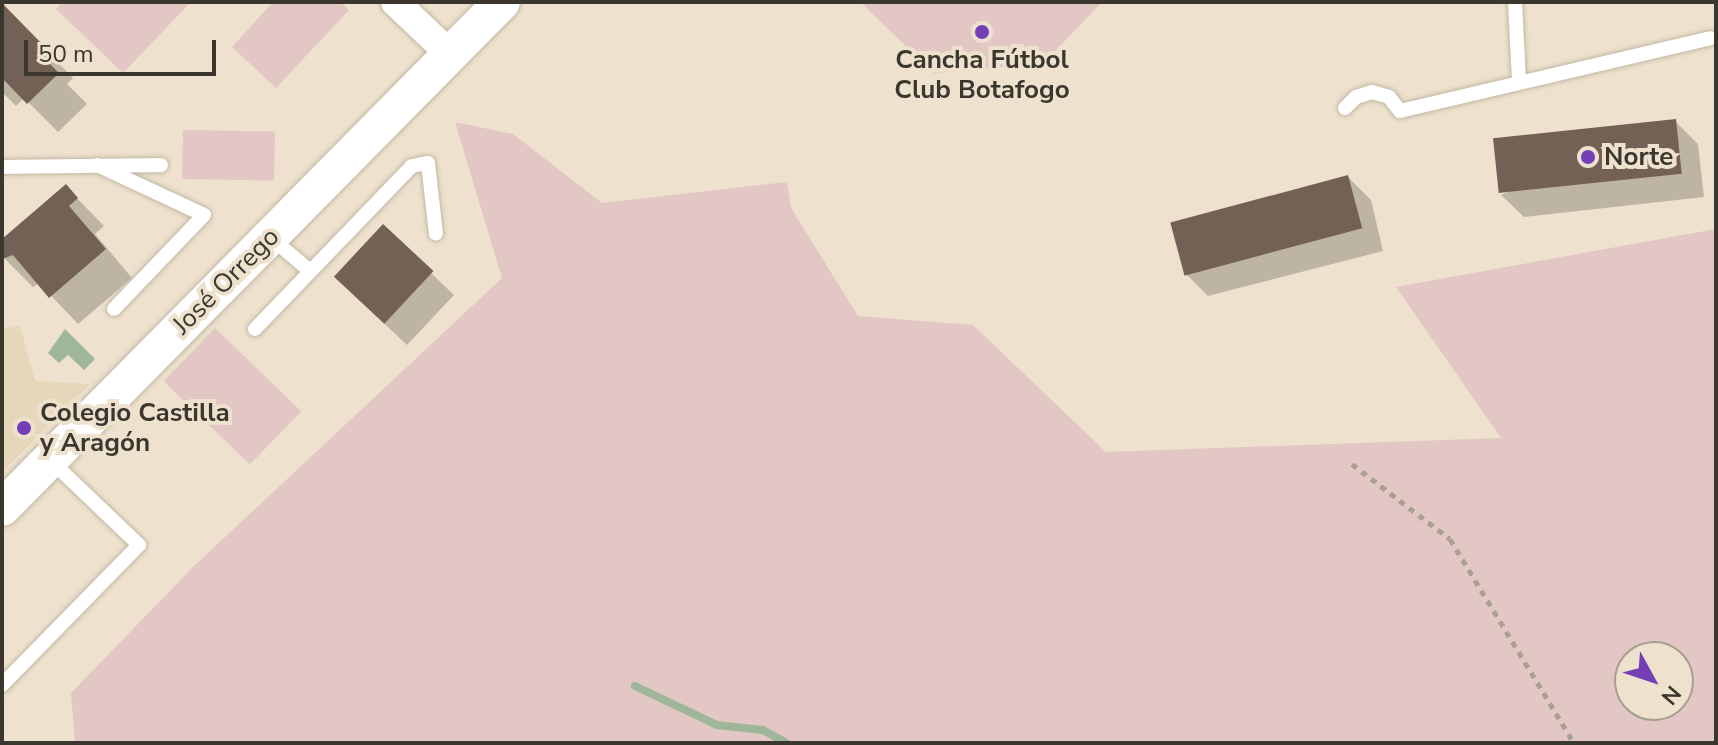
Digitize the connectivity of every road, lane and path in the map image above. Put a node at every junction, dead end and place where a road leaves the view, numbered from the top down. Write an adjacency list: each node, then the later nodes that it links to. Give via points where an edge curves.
1 (395, 2): 5 (street)
2 (502, 2): 5 (street, José Orrego)
3 (1515, 2): 6 (lane)
4 (1711, 38): 6 (lane)
5 (450, 54): 12 (street, José Orrego)
6 (1519, 81): 7 (lane, via 1400,111 1389,97 1372,92)
7 (1345, 108)
8 (97, 165): 9 (lane); 10 (lane); 14 (lane, via 204,215)
9 (161, 165)
10 (2, 167)
11 (436, 234): 13 (lane, via 428,163 412,166)
12 (270, 237): 13 (lane); 16 (street, José Orrego)
13 (310, 271): 15 (lane)
14 (114, 309)
15 (255, 329)
16 (50, 460): 18 (street, José Orrego); 19 (lane, via 139,545)
17 (1352, 464): 20 (path, via 1450,539)
18 (2, 508)
19 (2, 685)
20 (1574, 743)

